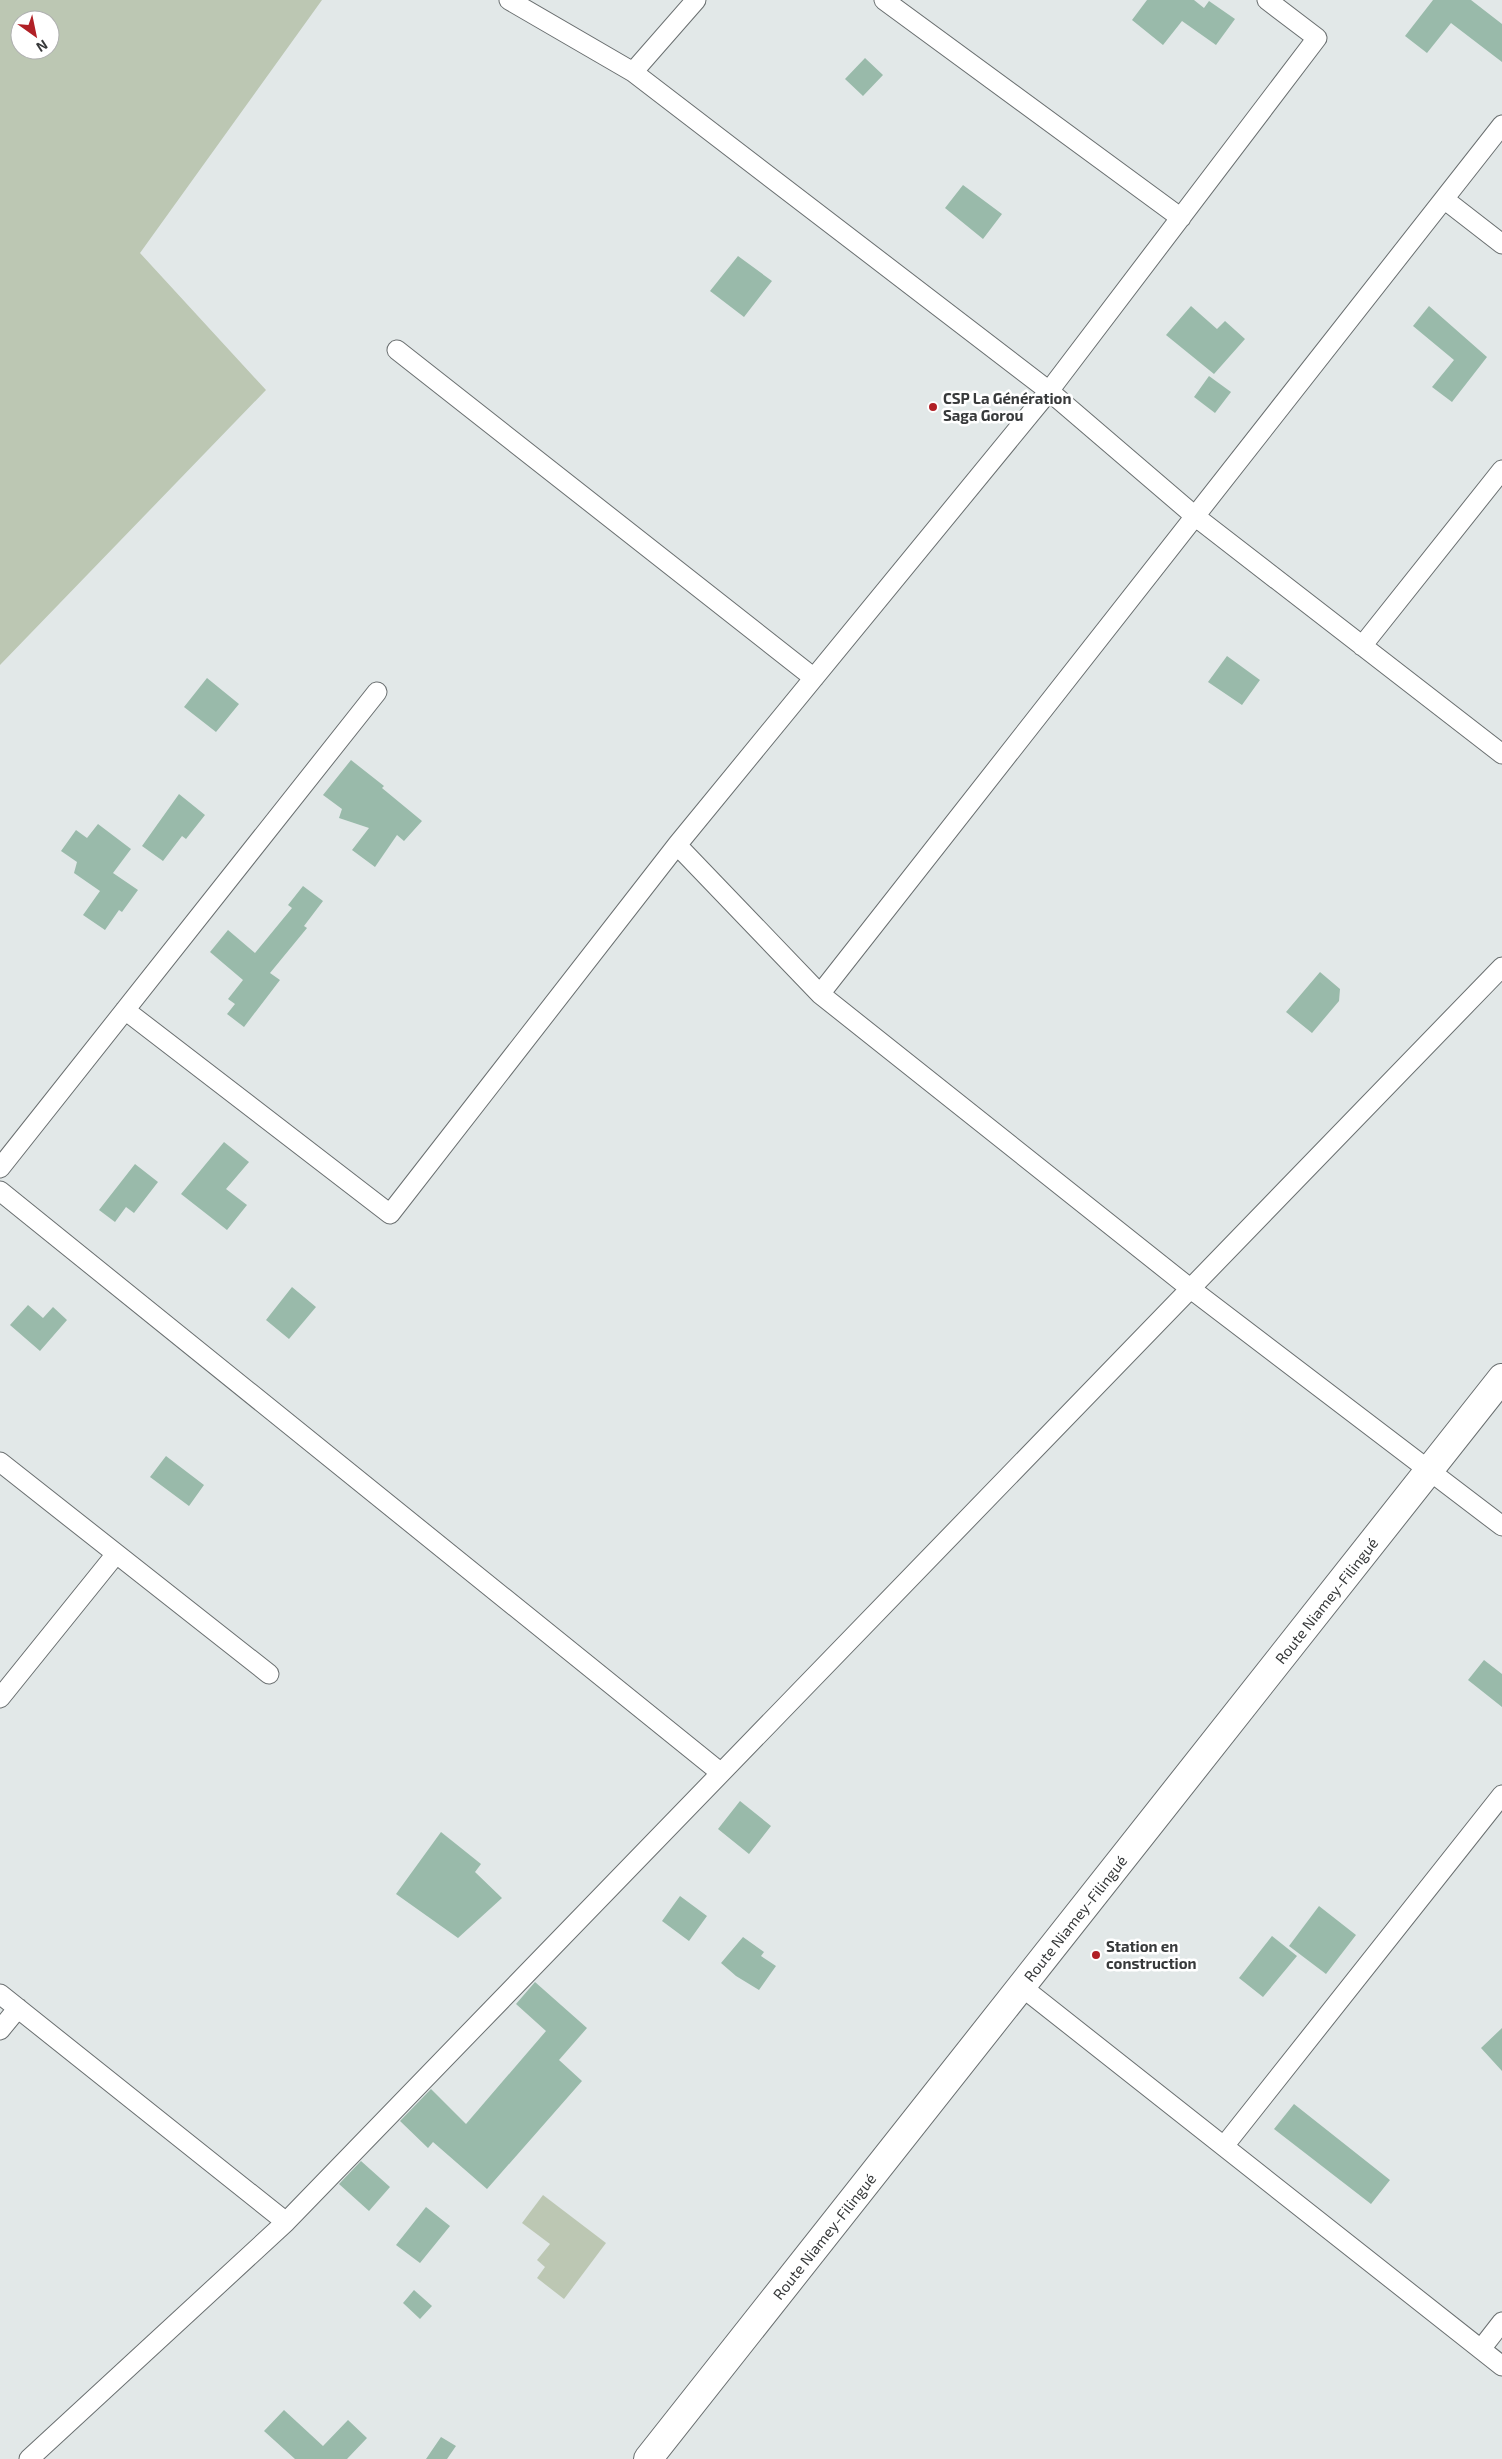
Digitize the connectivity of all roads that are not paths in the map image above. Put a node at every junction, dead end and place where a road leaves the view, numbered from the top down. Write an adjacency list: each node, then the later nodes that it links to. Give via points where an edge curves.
1 (509, 0): 5 (street)
2 (696, 0): 5 (street)
3 (884, 0): 8 (street)
4 (1267, 0): 8 (street, via 1317,38)
5 (633, 72): 11 (street)
6 (1502, 125): 7 (street)
7 (1444, 199): 9 (street); 13 (street)
8 (1181, 218): 11 (street)
9 (1502, 244)
10 (397, 350): 15 (street)
11 (1049, 391): 13 (street); 15 (street)
12 (1502, 470): 14 (street)
13 (1196, 517): 14 (street); 20 (street)
14 (1362, 646): 17 (street)
15 (814, 678): 18 (street)
16 (377, 692): 21 (street)
17 (1502, 754)
18 (676, 845): 20 (street); 21 (street, via 390,1214)
19 (1502, 968): 24 (street)
20 (820, 994): 24 (street)
21 (125, 1010): 22 (street)
22 (0, 1168)
23 (0, 1191): 32 (street)
24 (1191, 1288): 27 (street); 32 (street)
25 (1502, 1378): 27 (main road, Route Niamey-Filingué)
26 (0, 1462): 29 (street)
27 (1430, 1469): 28 (street); 34 (main road, Route Niamey-Filingué)
28 (1502, 1526)
29 (116, 1554): 30 (street); 31 (street)
30 (268, 1674)
31 (0, 1698)
32 (721, 1773): 39 (street)
33 (1499, 1806): 38 (street)
34 (1022, 1987): 38 (street); 44 (main road, Route Niamey-Filingué)
35 (0, 1994): 36 (street)
36 (18, 2008): 37 (street); 39 (street)
37 (0, 2030)
38 (1224, 2146): 41 (street)
39 (286, 2222): 43 (street)
40 (1502, 2322): 41 (street)
41 (1481, 2349): 42 (street)
42 (1502, 2366)
43 (29, 2459)
44 (648, 2459)

